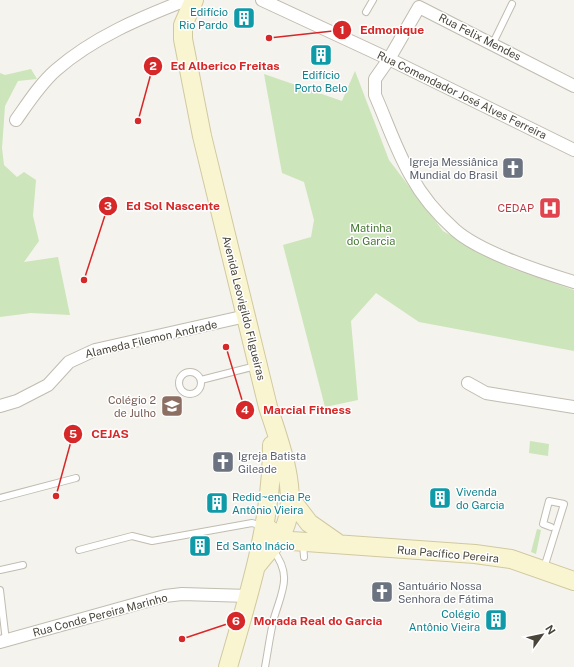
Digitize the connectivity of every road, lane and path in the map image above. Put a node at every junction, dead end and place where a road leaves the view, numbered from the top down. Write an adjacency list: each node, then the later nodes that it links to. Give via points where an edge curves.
1 (186, 0): 10 (street, via 139,19 89,44 56,70)
2 (194, 0): 13 (main road, Avenida Leovigildo Filgueiras, via 183,25 183,39 202,136)
3 (262, 0): 8 (street, Rua Comendador José Alves Ferreira)
4 (373, 0): 6 (lane)
5 (512, 4): 7 (lane)
6 (366, 12)
7 (493, 43): 8 (street, Rua Felix Mendes, via 419,6); 9 (street, Rua Felix Mendes)
8 (389, 59): 11 (street, Rua Comendador José Alves Ferreira); 12 (street, via 375,78 376,95 399,153 428,202 456,230 473,242 525,266)
9 (574, 86)
10 (16, 120)
11 (574, 150)
12 (574, 282)
13 (246, 316): 14 (main road, Avenida Leovigildo Filgueiras); 17 (street, Alameda Filemon Andrade, via 90,352 69,362 48,385)
14 (258, 366): 15 (lane); 18 (main road, Avenida Leovigildo Filgueiras)
15 (201, 380)
16 (468, 383): 19 (street, via 486,393)
17 (0, 406)
18 (268, 407): 22 (main road, Avenida Leovigildo Filgueiras, via 280,444); 23 (main road, Avenida Leovigildo Filgueiras, via 272,468)
19 (574, 407)
20 (76, 478): 21 (lane)
21 (0, 498)
22 (290, 498): 25 (main road, Avenida Leovigildo Filgueiras, via 290,512 286,525); 26 (main road, Rua Pacífico Pereira, via 309,524)
23 (265, 526): 25 (main road, Rua Pacífico Pereira); 27 (lane, via 252,523 152,541 132,536); 28 (main road, Avenida Leovigildo Filgueiras)
24 (551, 527): 31 (lane, via 543,524 549,500 564,504)
25 (275, 542): 26 (main road, Rua Pacífico Pereira, via 303,550); 28 (main road, Avenida Leovigildo Filgueiras); 37 (lane, via 284,579 284,590 274,619)
26 (343, 546): 31 (main road, Rua Pacífico Pereira, via 475,554 511,559)
27 (79, 550)
28 (258, 564): 34 (main road, Avenida Leovigildo Filgueiras)
29 (23, 565): 30 (lane)
30 (0, 570)
31 (543, 572): 32 (main road, Rua Pacífico Pereira)
32 (574, 581)
33 (0, 590): 35 (lane)
34 (249, 596): 35 (street, Rua Conde Pereira Marinho, via 165,596); 36 (main road, Avenida Leovigildo Filgueiras)
35 (3, 642)
36 (228, 667)
37 (265, 667)

